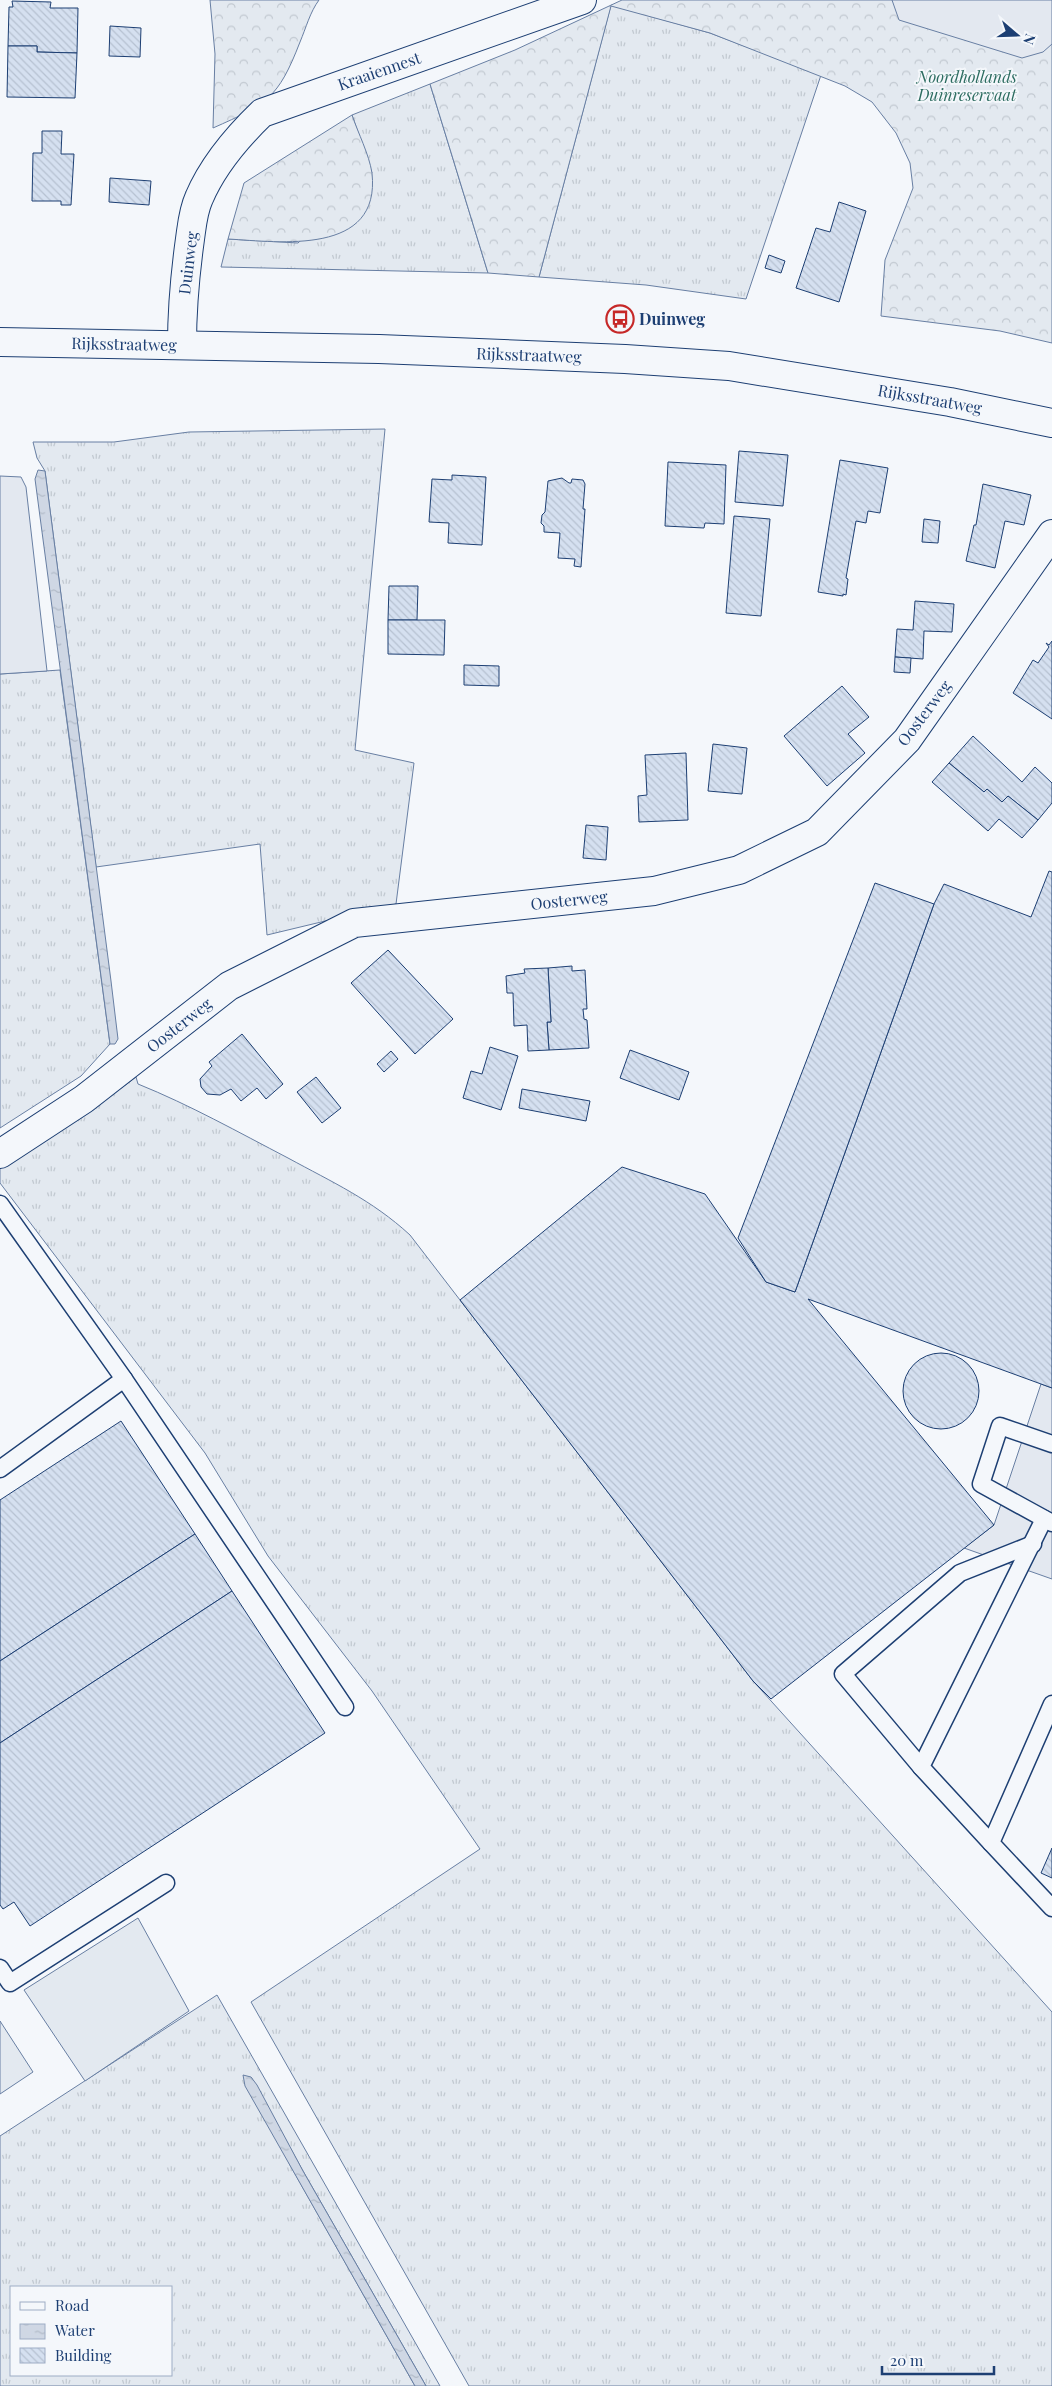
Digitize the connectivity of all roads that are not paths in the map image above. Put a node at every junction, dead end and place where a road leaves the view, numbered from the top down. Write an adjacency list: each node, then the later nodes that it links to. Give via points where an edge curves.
1 (582, 0): 2 (street, Kraaiennest, via 262,113 236,138)
2 (206, 184): 4 (street, Duinweg, via 194,214 184,276)
3 (0, 342): 4 (street, Rijksstraatweg)
4 (182, 345): 5 (street, Rijksstraatweg, via 379,349 729,366 950,402)
5 (1052, 423)
6 (1052, 534): 7 (street, Oosterweg, via 906,740 817,832 739,870 654,891 354,923 229,986 84,1099)
7 (0, 1154)
8 (0, 1204): 9 (lane)
9 (124, 1379): 11 (lane); 15 (lane)
10 (1052, 1444): 12 (lane, via 1000,1426 981,1484)
11 (0, 1469)
12 (1048, 1521): 13 (lane)
13 (1033, 1544): 16 (lane); 16 (lane, via 960,1573 843,1674)
14 (1052, 1704): 17 (lane)
15 (345, 1707)
16 (921, 1768): 17 (lane)
17 (991, 1843): 19 (lane)
18 (166, 1883): 20 (lane, via 10,1983)
19 (1052, 1908)
20 (0, 1968)

